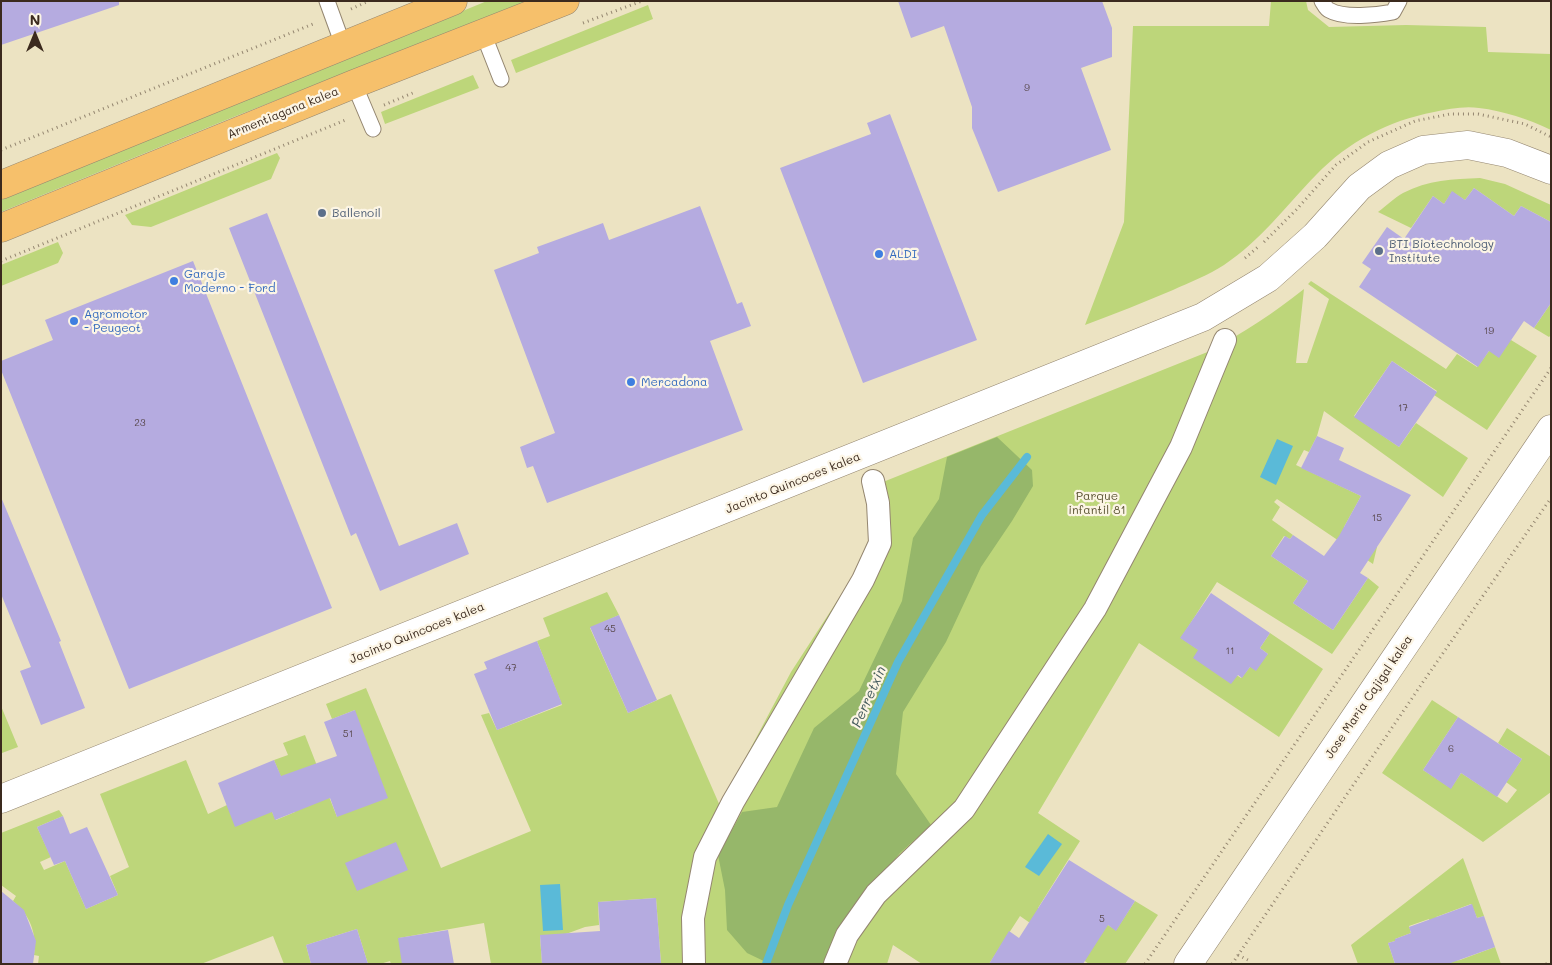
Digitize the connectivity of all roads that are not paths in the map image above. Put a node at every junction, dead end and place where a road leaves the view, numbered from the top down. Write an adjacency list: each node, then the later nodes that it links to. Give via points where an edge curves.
1 (327, 1): 7 (lane)
2 (565, 1): 6 (main road, Armentiagana kalea)
3 (1322, 1): 4 (lane, via 1328,10 1341,15 1393,12)
4 (1399, 1)
5 (438, 4): 7 (main road)
6 (483, 33): 8 (lane); 9 (main road, Armentiagana kalea)
7 (343, 45): 12 (main road)
8 (501, 79)
9 (354, 84): 10 (lane); 13 (main road, Armentiagana kalea)
10 (373, 129)
11 (1551, 170): 17 (street, Jacinto Quincoces kalea, via 1507,153 1468,145 1423,150 1389,165 1359,187 1315,236 1268,278 1204,318)
12 (1, 184)
13 (1, 228)
14 (1224, 340): 19 (street, via 1181,447 1095,609 964,809 876,894 847,935)
15 (1551, 430): 20 (street, Jose Maria Cajigal kalea)
16 (873, 481): 18 (street, via 878,503 880,543 705,856 693,918)
17 (1, 799)
18 (694, 964)
19 (835, 964)
20 (1188, 964)

